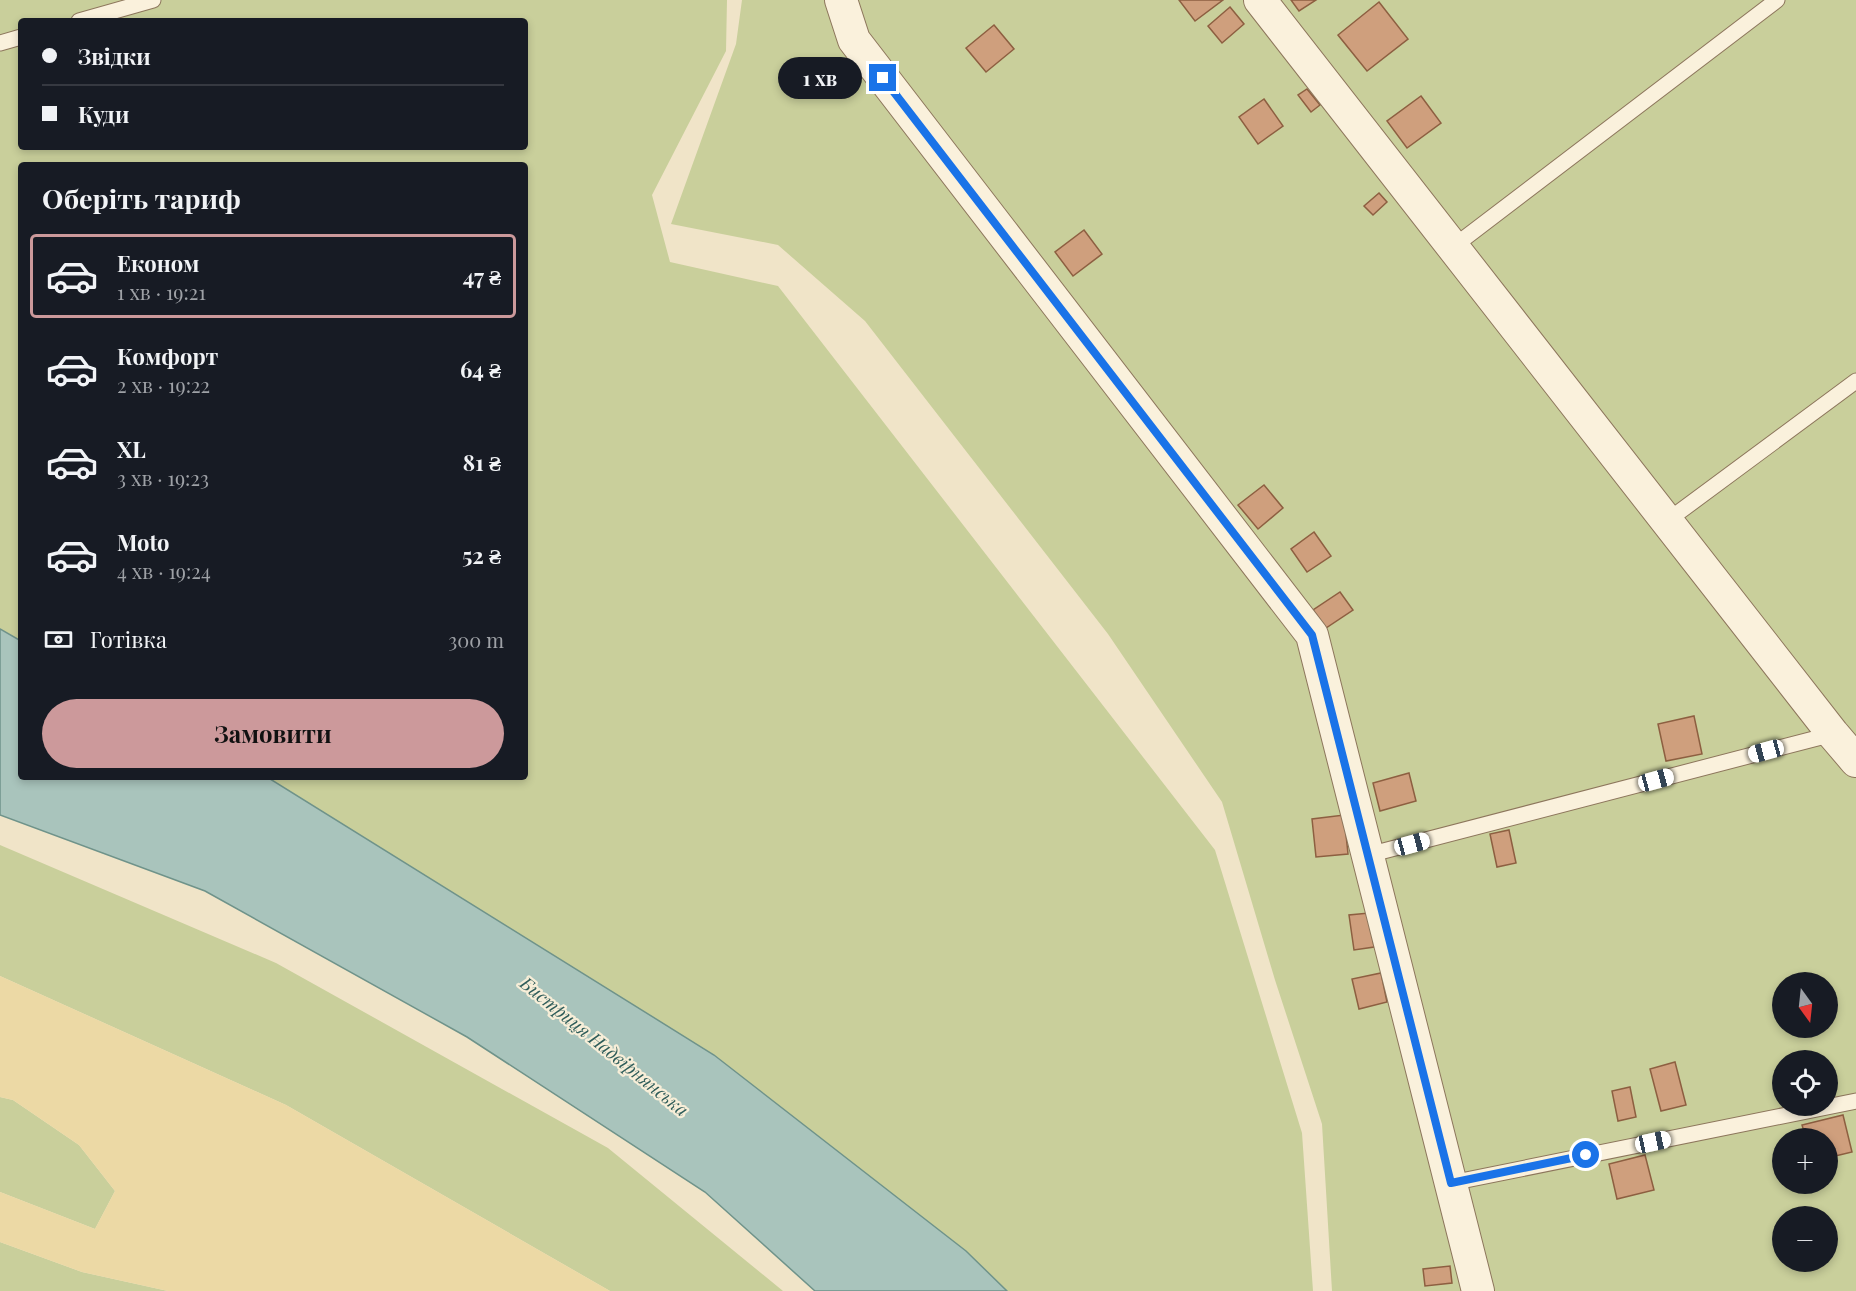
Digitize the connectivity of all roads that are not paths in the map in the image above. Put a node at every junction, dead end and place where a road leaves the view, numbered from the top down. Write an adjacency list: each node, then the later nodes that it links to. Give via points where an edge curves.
1 (153, 0): 5 (lane)
2 (841, 0): 13 (street, via 854,40 1312,635)
3 (1260, 0): 8 (street)
4 (1777, 0): 8 (lane)
5 (90, 18)
6 (18, 38): 7 (lane)
7 (0, 43)
8 (1454, 248): 10 (street)
9 (1856, 381): 10 (lane)
10 (1667, 521): 11 (street)
11 (1833, 734): 12 (street); 13 (lane)
12 (1856, 760)
13 (1368, 855): 15 (street)
14 (1856, 1101): 15 (lane)
15 (1451, 1183): 16 (street)
16 (1478, 1291)

